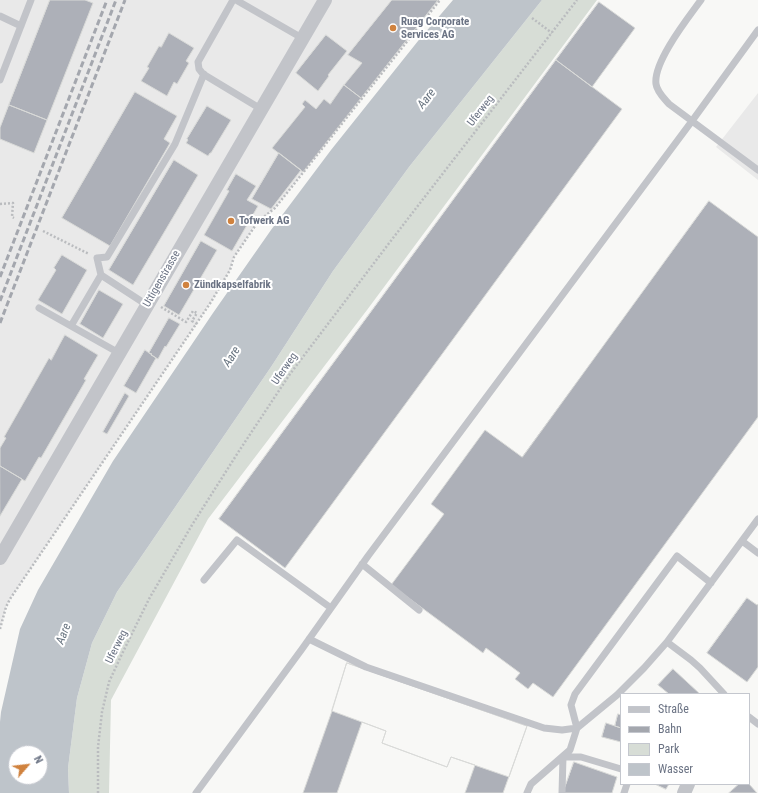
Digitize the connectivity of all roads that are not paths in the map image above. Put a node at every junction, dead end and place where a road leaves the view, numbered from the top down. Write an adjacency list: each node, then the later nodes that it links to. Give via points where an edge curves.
1 (31, 0): 6 (lane)
2 (234, 0): 8 (lane); 9 (lane, via 198,62 199,69)
3 (324, 0): 8 (street, Uttigenstrasse)
4 (701, 0): 12 (lane, via 676,34 657,70 656,77 659,93)
5 (0, 16): 6 (lane)
6 (21, 26): 10 (lane)
7 (758, 30): 12 (lane)
8 (302, 38): 11 (street, Uttigenstrasse)
9 (204, 74): 11 (lane); 14 (lane, via 175,144 107,257 97,258)
10 (0, 80)
11 (261, 109): 15 (street, Uttigenstrasse)
12 (692, 121): 13 (lane); 23 (lane)
13 (758, 170)
14 (101, 275): 15 (lane); 17 (lane)
15 (147, 305): 18 (street, Uttigenstrasse)
16 (39, 308): 17 (lane)
17 (71, 326): 18 (lane)
18 (119, 353): 22 (street, Uttigenstrasse)
19 (758, 519): 20 (lane)
20 (742, 541): 21 (lane); 25 (lane)
21 (758, 552)
22 (0, 558)
23 (362, 564): 26 (lane); 27 (lane)
24 (204, 580): 26 (lane, via 237,540)
25 (711, 583): 29 (lane); 33 (lane, via 677,556 575,694 571,705)
26 (331, 608): 28 (lane)
27 (419, 610)
28 (309, 639): 33 (lane, via 366,667 544,728); 36 (lane)
29 (667, 642): 30 (lane, via 700,668); 33 (lane, via 617,696)
30 (723, 693)
31 (750, 718): 32 (lane)
32 (758, 724)
33 (577, 728): 34 (lane, via 570,750)
34 (563, 757): 35 (lane, via 582,757); 37 (lane, via 530,784); 38 (lane)
35 (620, 769)
36 (196, 793)
37 (527, 793)
38 (562, 793)

